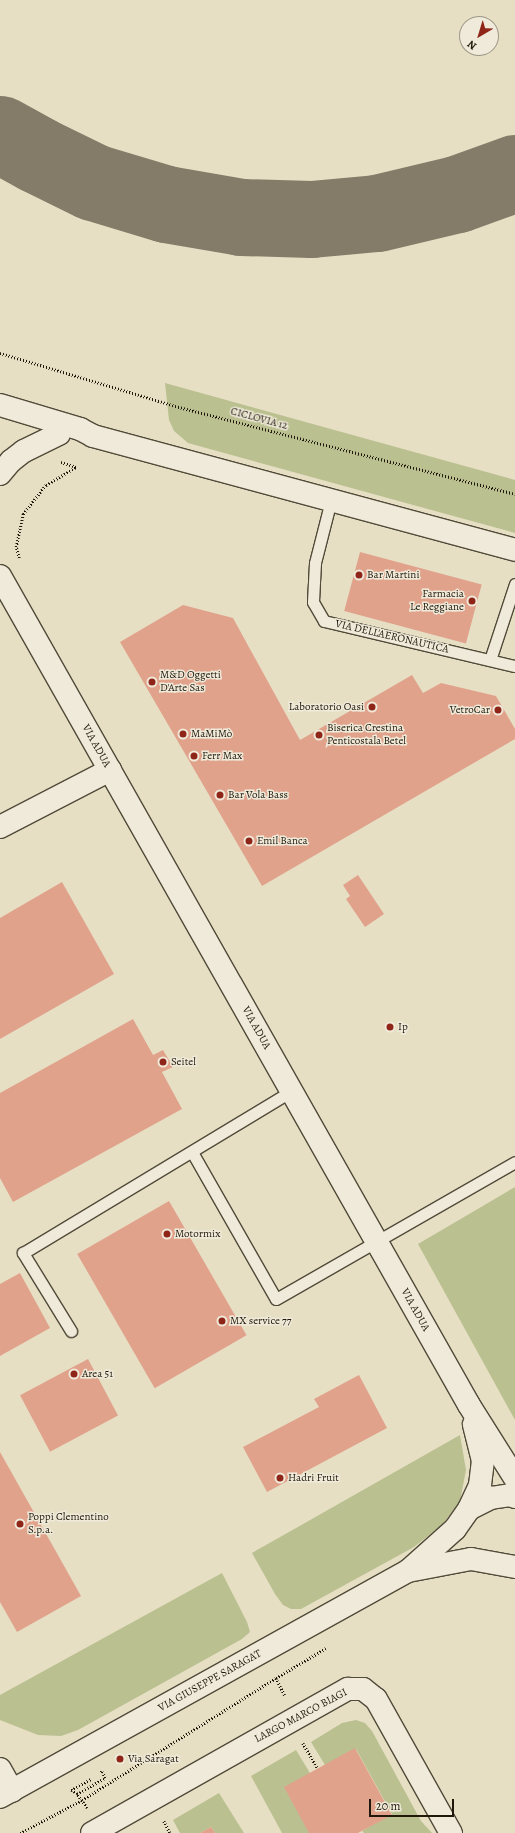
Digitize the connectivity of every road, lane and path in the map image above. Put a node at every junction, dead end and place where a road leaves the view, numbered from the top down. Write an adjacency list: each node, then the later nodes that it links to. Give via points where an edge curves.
1 (0, 353): 7 (path, CICLOVIA 12, via 174,406)
2 (0, 405): 5 (street, via 80,429)
3 (0, 417): 4 (street)
4 (59, 434): 5 (street, via 77,438); 6 (street, via 24,452 11,461)
5 (93, 436): 8 (street)
6 (0, 474)
7 (515, 494)
8 (331, 500): 9 (street); 12 (lane, VIA DELL'AERONAUTICA, via 315,563 313,602 324,621)
9 (515, 550)
10 (0, 576): 14 (street, VIA ADUA)
11 (515, 584): 12 (lane)
12 (490, 660): 13 (lane, VIA DELL'AERONAUTICA)
13 (515, 666)
14 (110, 770): 15 (street); 16 (street, VIA ADUA)
15 (0, 827)
16 (292, 1092): 17 (lane); 19 (street, VIA ADUA)
17 (192, 1152): 19 (lane, via 276,1299); 20 (lane, via 24,1253)
18 (515, 1162): 19 (lane)
19 (376, 1241): 21 (street, VIA ADUA)
20 (71, 1331)
21 (469, 1405): 22 (street, VIA ADUA); 24 (street, VIA GIUSEPPE SARAGAT, via 483,1461 480,1485)
22 (515, 1478)
23 (515, 1496): 24 (street, VIA GIUSEPPE SARAGAT, via 491,1498)
24 (470, 1509): 26 (street, VIA GIUSEPPE SARAGAT, via 455,1529)
25 (515, 1567): 26 (street, VIA GIUSEPPE SARAGAT, via 471,1559)
26 (408, 1571): 29 (street, VIA GIUSEPPE SARAGAT)
27 (327, 1648): 31 (path)
28 (0, 1769): 29 (street, VIA GIUSEPPE SARAGAT)
29 (6, 1794)
30 (77, 1794): 30 (path, via 105,1778 102,1772 71,1790); 31 (path)
31 (82, 1800): 33 (path); 34 (path)
32 (164, 1821): 35 (path)
33 (96, 1831): 36 (street, LARGO MARCO BIAGI, via 348,1689 363,1689 376,1699)
34 (20, 1833)
35 (170, 1833)
36 (451, 1833)

